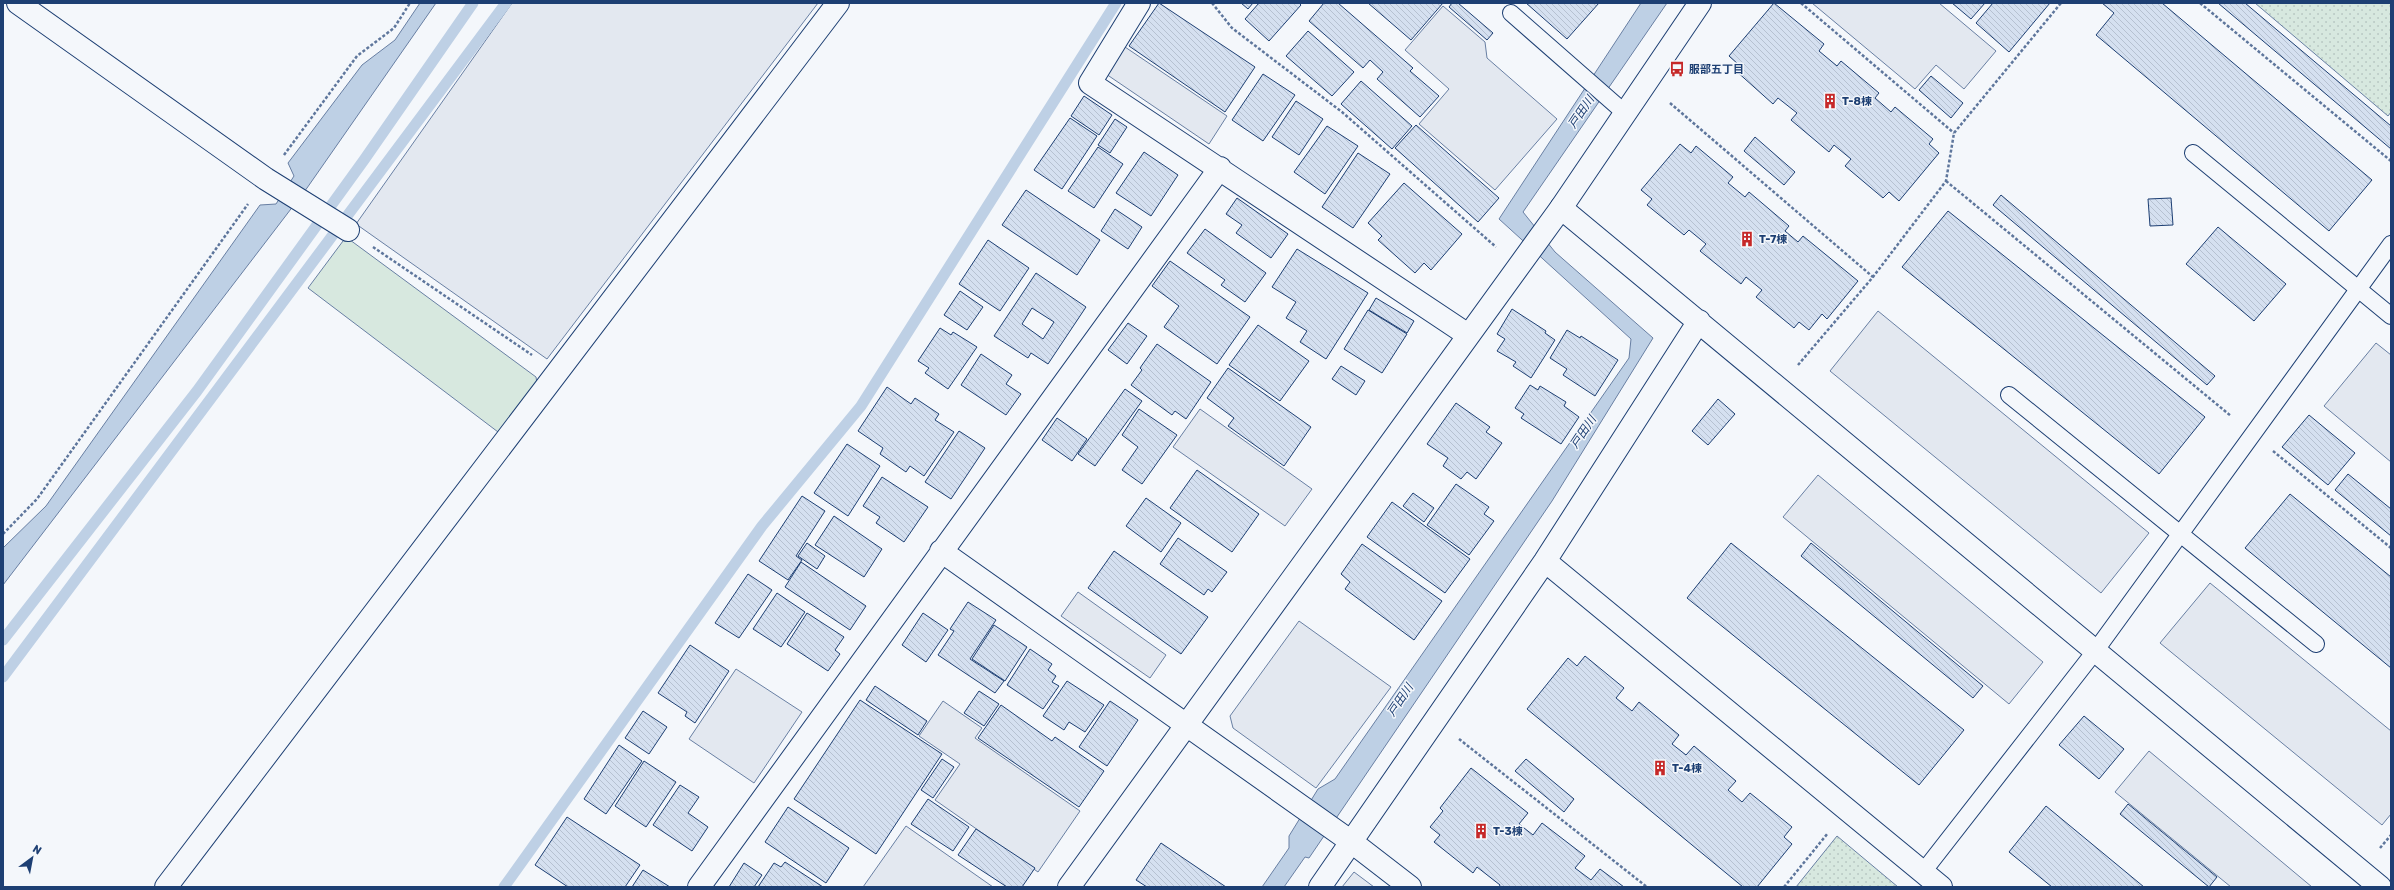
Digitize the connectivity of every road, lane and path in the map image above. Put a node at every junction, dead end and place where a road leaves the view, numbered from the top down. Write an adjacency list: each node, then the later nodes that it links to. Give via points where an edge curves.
1 (18, 3): 17 (street)
2 (410, 3): 17 (path, via 394,28 357,56)
3 (838, 3): 29 (street)
4 (1139, 3): 16 (street, via 1090,84)
5 (1212, 3): 22 (path, via 1232,28 1342,112)
6 (1700, 3): 12 (street)
7 (1801, 3): 13 (path)
8 (2062, 3): 13 (path)
9 (2200, 3): 15 (path)
10 (1511, 13): 12 (lane)
11 (1664, 98): 23 (path)
12 (1625, 114): 19 (street)
13 (1954, 133): 18 (path)
14 (2193, 153): 24 (lane)
15 (2391, 161)
16 (1220, 168): 27 (street); 35 (street)
17 (266, 179): 20 (street); 32 (path, via 37,499)
18 (1946, 181): 23 (path); 31 (path)
19 (1556, 214): 22 (street); 26 (street)
20 (348, 230): 29 (path)
21 (2391, 244): 24 (lane)
22 (1522, 262): 27 (street)
23 (1873, 277): 28 (path)
24 (2358, 289): 25 (lane); 31 (lane)
25 (2391, 316)
26 (1699, 321): 36 (street); 38 (street)
27 (1468, 335): 39 (street)
28 (1798, 365)
29 (558, 372): 46 (street)
30 (2010, 395): 33 (lane)
31 (2252, 434): 33 (lane); 34 (path)
32 (3, 534)
33 (2180, 534): 37 (lane); 38 (lane)
34 (2391, 548)
35 (941, 551): 39 (street); 47 (street)
36 (1545, 561): 43 (street); 45 (street)
37 (2316, 644)
38 (2096, 650): 45 (lane); 54 (street)
39 (1185, 724): 43 (street); 48 (street)
40 (1458, 738): 51 (path)
41 (1831, 830): 52 (path)
42 (2391, 835): 44 (path)
43 (1353, 843): 49 (street); 50 (street)
44 (2378, 850)
45 (1923, 872): 53 (street)
46 (166, 887)
47 (699, 887)
48 (1069, 887)
49 (1320, 887)
50 (1410, 887)
51 (1648, 887)
52 (1784, 887)
53 (1941, 887)
54 (2380, 887)

